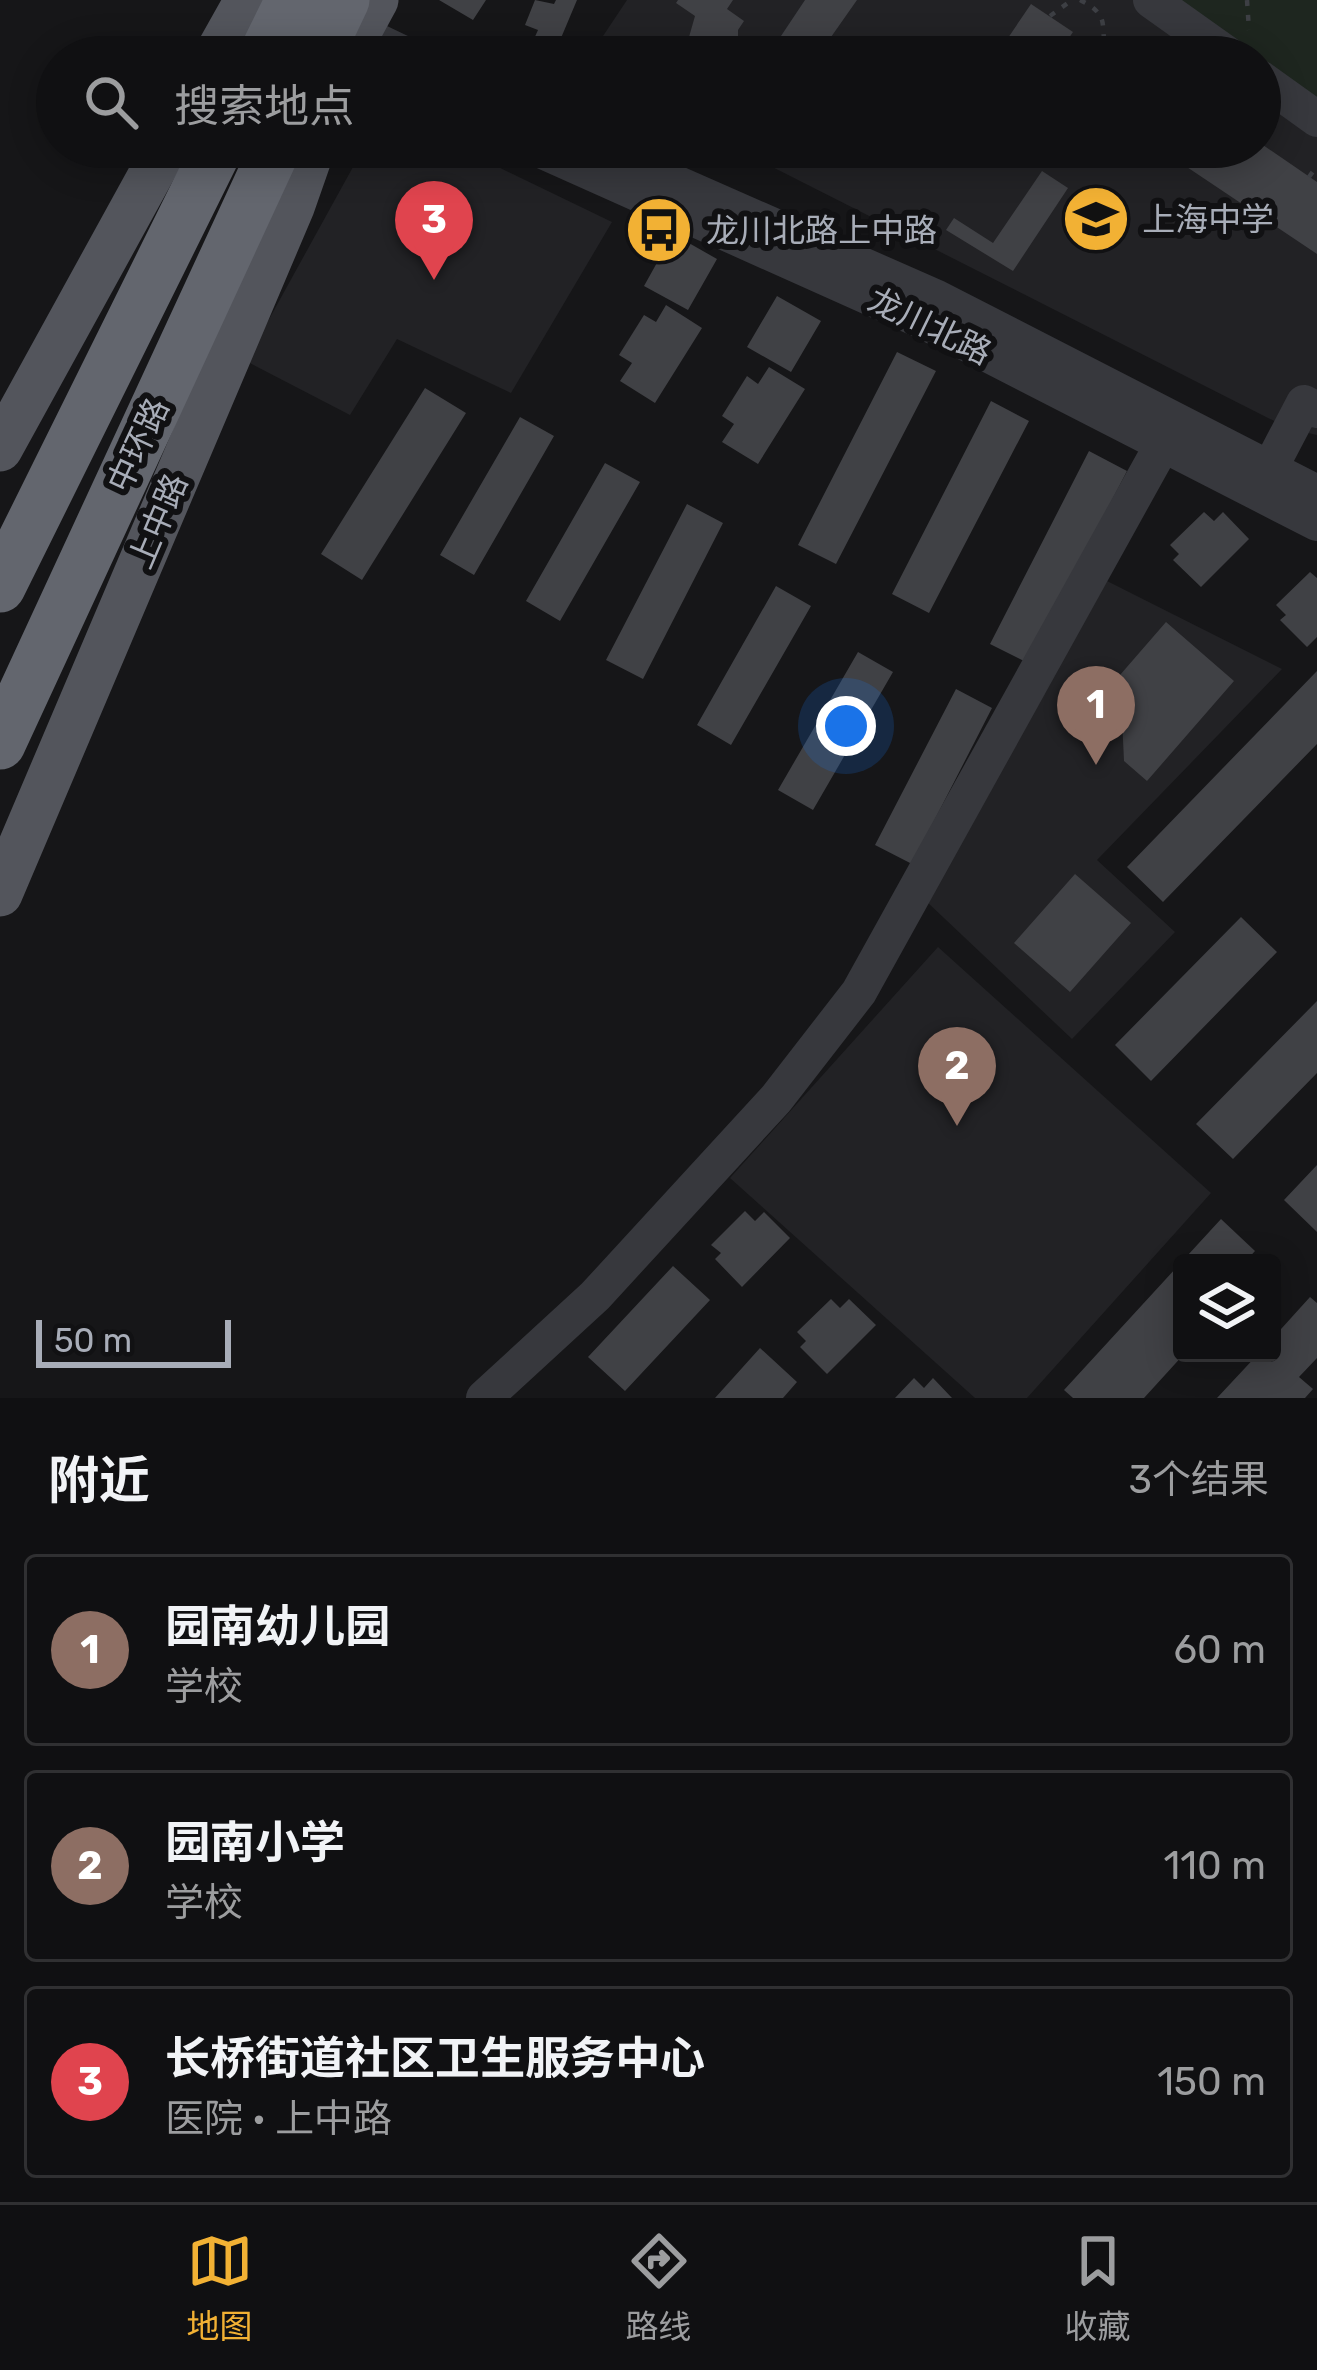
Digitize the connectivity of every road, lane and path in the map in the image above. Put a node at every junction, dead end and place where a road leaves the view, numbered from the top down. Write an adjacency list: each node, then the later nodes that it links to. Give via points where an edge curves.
1 (1076, 0): 4 (path); 9 (path, via 1095,7)
2 (269, 2): 5 (main road); 6 (highway, bridge); 7 (street); 8 (street)
3 (1158, 2): 10 (street)
4 (1050, 16)
5 (236, 36)
6 (265, 36)
7 (345, 36)
8 (345, 36)
9 (1106, 36)
10 (1203, 36)
11 (1281, 93): 12 (street)
12 (1317, 119)
13 (1317, 166): 20 (path)
14 (154, 168): 23 (main road)
15 (208, 168): 27 (highway, 中环路, bridge)
16 (266, 168): 28 (highway, 中环路, bridge)
17 (306, 168): 29 (main road, 上中路)
18 (579, 168): 22 (street, 龙川北路, via 849,286)
19 (642, 168): 24 (street, 龙川北路, via 898,279)
20 (1309, 177)
21 (1317, 410): 24 (street, via 1304,403)
22 (1164, 442): 26 (street, 龙川北路); 30 (street, via 859,992 776,1099 610,1280)
23 (0, 449)
24 (1270, 468): 25 (street, 龙川北路)
25 (1317, 493)
26 (1317, 523)
27 (0, 587)
28 (0, 744)
29 (0, 895)
30 (484, 1398)

